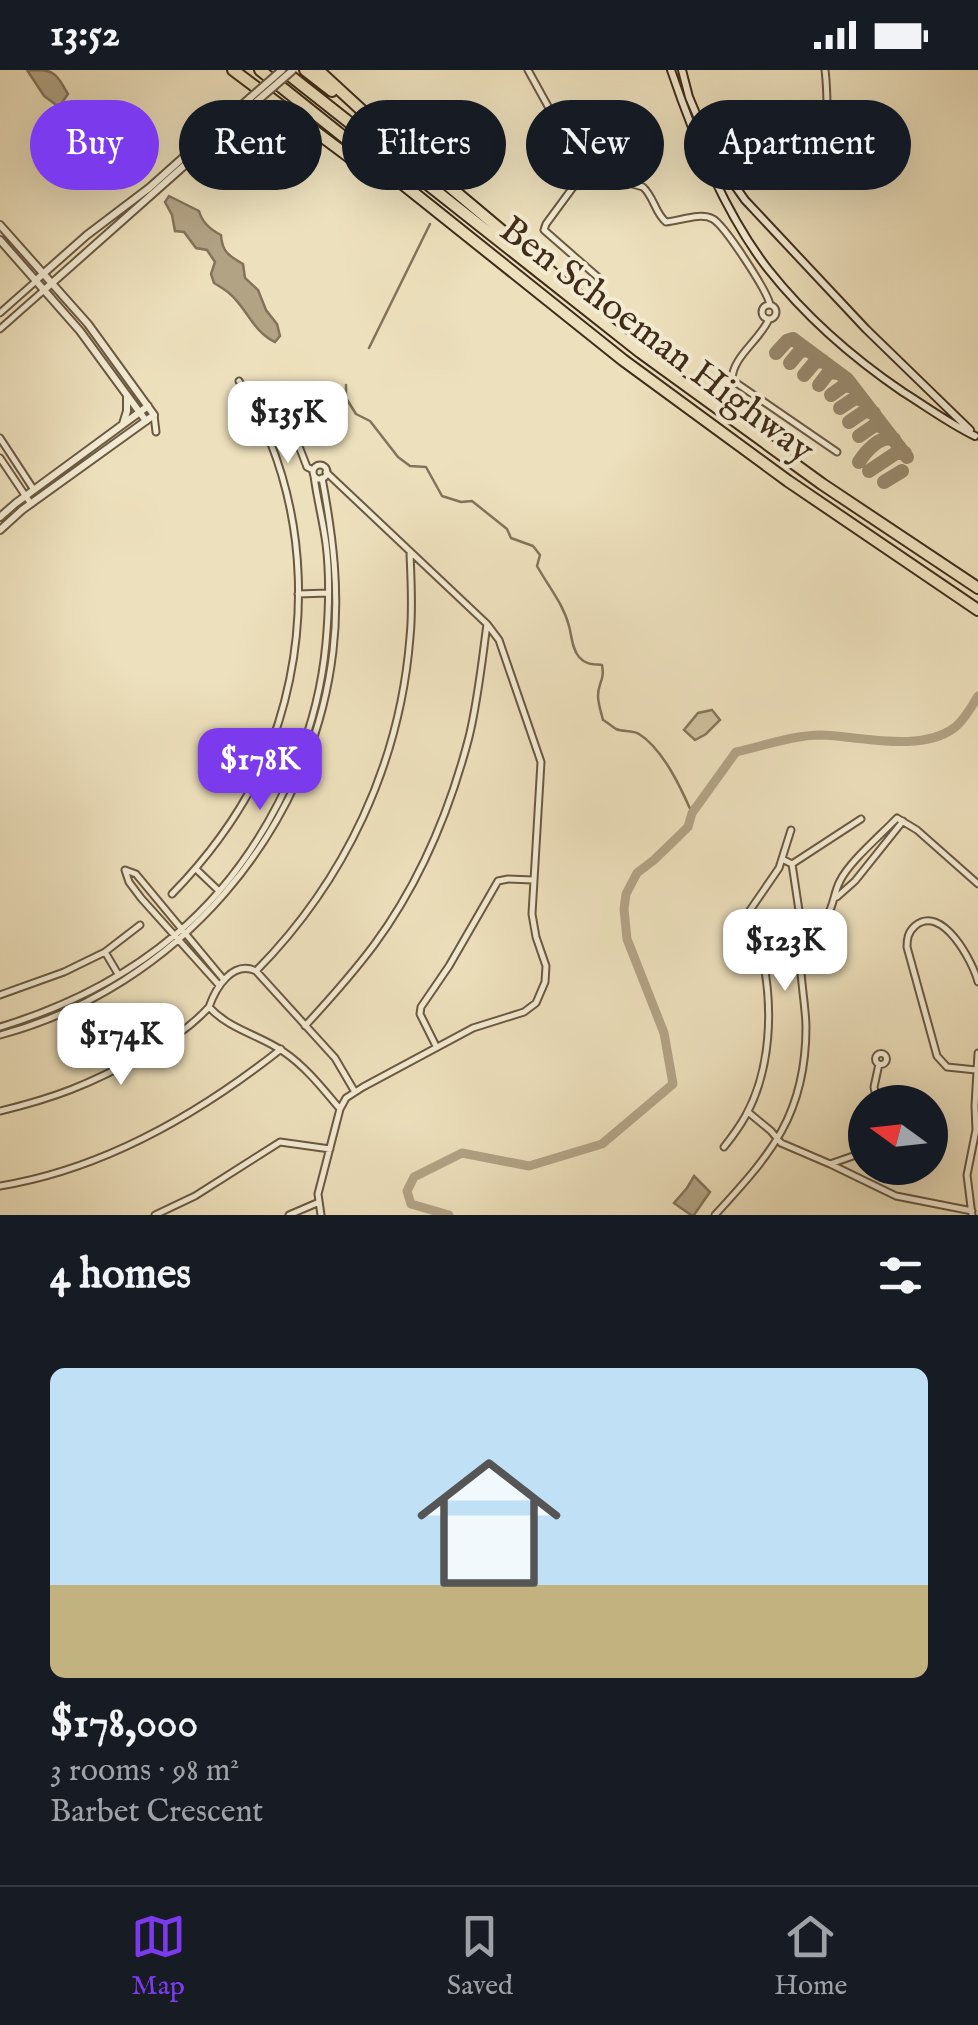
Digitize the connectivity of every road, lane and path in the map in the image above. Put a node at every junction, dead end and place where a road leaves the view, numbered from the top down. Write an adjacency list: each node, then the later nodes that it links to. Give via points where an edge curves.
1 (234, 70): 17 (highway)
2 (260, 70): 16 (highway, Ben Schoeman Highway)
3 (282, 70): 11 (street, bridge); 35 (highway, Ben Schoeman Highway)
4 (293, 70): 11 (street, bridge)
5 (305, 70): 12 (highway)
6 (318, 70): 13 (highway)
7 (528, 70): 14 (street)
8 (671, 70): 25 (street)
9 (682, 70): 24 (street, via 708,142)
10 (825, 70): 15 (street)
11 (253, 100)
12 (343, 100)
13 (351, 100)
14 (545, 100)
15 (828, 100)
16 (342, 136)
17 (342, 151)
18 (179, 163): 28 (street)
19 (179, 168): 31 (street)
20 (409, 190): 59 (highway, Ben Schoeman Highway, via 624,360)
21 (454, 190): 35 (highway)
22 (573, 190): 29 (street, via 544,230)
23 (646, 190): 46 (street, via 666,222 716,222 766,291 770,304 762,310 769,319 734,366 732,380)
24 (745, 200): 25 (street); 44 (street)
25 (732, 210): 44 (street, via 767,267 833,338)
26 (0, 225): 28 (street)
27 (0, 240): 30 (street)
28 (43, 274): 30 (street); 31 (street)
29 (600, 279)
30 (36, 281): 32 (street); 33 (street)
31 (52, 284): 32 (street); 38 (street)
32 (43, 291): 34 (street); 37 (street)
33 (0, 313)
34 (0, 329)
35 (640, 352): 55 (highway, Ben Schoeman Highway)
36 (239, 382): 43 (street)
37 (126, 394): 39 (street); 42 (street)
38 (148, 406): 39 (street); 40 (street)
39 (140, 412): 41 (street); 42 (street)
40 (154, 415): 41 (street); 41 (street, via 156,432)
41 (146, 421): 50 (street)
42 (122, 425): 49 (street)
43 (264, 429): 48 (street, via 278,426 295,436 307,467); 57 (street, via 289,504)
44 (977, 437)
45 (0, 438): 49 (street)
46 (837, 452)
47 (0, 458): 51 (street)
48 (319, 474): 54 (street); 56 (street); 58 (street, via 334,542)
49 (34, 490): 50 (street); 51 (street)
50 (40, 498): 51 (street)
51 (28, 500): 52 (street); 53 (street)
52 (0, 517)
53 (0, 530)
54 (410, 553): 60 (street); 85 (street, via 405,677 373,796 332,876)
55 (978, 588)
56 (328, 593): 57 (street); 58 (street)
57 (298, 594): 72 (street, via 290,679 271,743 241,806)
58 (332, 610): 61 (street); 62 (street)
59 (978, 610)
60 (487, 624): 75 (street, via 541,762); 93 (street, via 468,737 437,832 382,934)
61 (319, 686): 62 (street); 63 (street)
62 (327, 688): 64 (street)
63 (305, 739): 64 (street); 65 (street)
64 (312, 744): 65 (street)
65 (280, 807): 73 (street)
66 (861, 820): 71 (street)
67 (900, 820): 70 (street); 74 (street); 76 (street)
68 (791, 830): 69 (street)
69 (783, 860): 71 (street); 105 (street, via 746,916 760,948 768,1012 764,1060)
70 (856, 862): 74 (street); 79 (street)
71 (792, 864): 82 (street)
72 (195, 868): 77 (street); 78 (street)
73 (243, 868): 77 (street); 81 (street)
74 (864, 870): 79 (street)
75 (534, 880): 96 (street, via 498,882 420,1007); 96 (street, via 532,914 546,975 539,997 524,1012)
76 (978, 884)
77 (219, 891): 81 (street)
78 (172, 894)
79 (834, 900): 82 (street, via 824,920)
80 (140, 925): 84 (street)
81 (184, 931): 83 (street); 83 (street, via 136,874 125,870); 88 (street)
82 (803, 936): 106 (street, via 805,1056)
83 (178, 937): 86 (street); 88 (street); 89 (street, via 144,967)
84 (105, 952): 86 (street); 90 (street)
85 (256, 971): 88 (street, via 238,968); 93 (street)
86 (118, 974): 89 (street)
87 (978, 982): 100 (street, via 966,952 942,926 925,921 913,927 906,948 937,1056 947,1066)
88 (222, 983): 91 (street)
89 (94, 993): 92 (street)
90 (0, 995)
91 (210, 1007): 97 (street, via 220,1019); 104 (street, via 162,1046 104,1077)
92 (24, 1024): 94 (street); 95 (street)
93 (305, 1026): 102 (street)
94 (0, 1027)
95 (0, 1035)
96 (436, 1046): 102 (street)
97 (281, 1049): 103 (street); 111 (street, via 135,1144)
98 (978, 1053): 100 (street)
99 (879, 1064): 101 (street)
100 (976, 1070): 113 (street, via 976,1130 967,1175)
101 (874, 1085)
102 (355, 1092): 103 (street)
103 (340, 1109): 108 (street)
104 (0, 1111)
105 (748, 1112): 106 (street); 107 (street)
106 (778, 1140): 110 (street); 114 (street)
107 (724, 1148)
108 (330, 1149): 112 (street); 115 (street, via 280,1142)
109 (848, 1158): 110 (street)
110 (830, 1164): 113 (street, via 896,1196)
111 (0, 1186)
112 (318, 1203): 116 (street); 117 (street)
113 (972, 1213)
114 (716, 1214)
115 (155, 1215)
116 (289, 1215)
117 (321, 1215)

